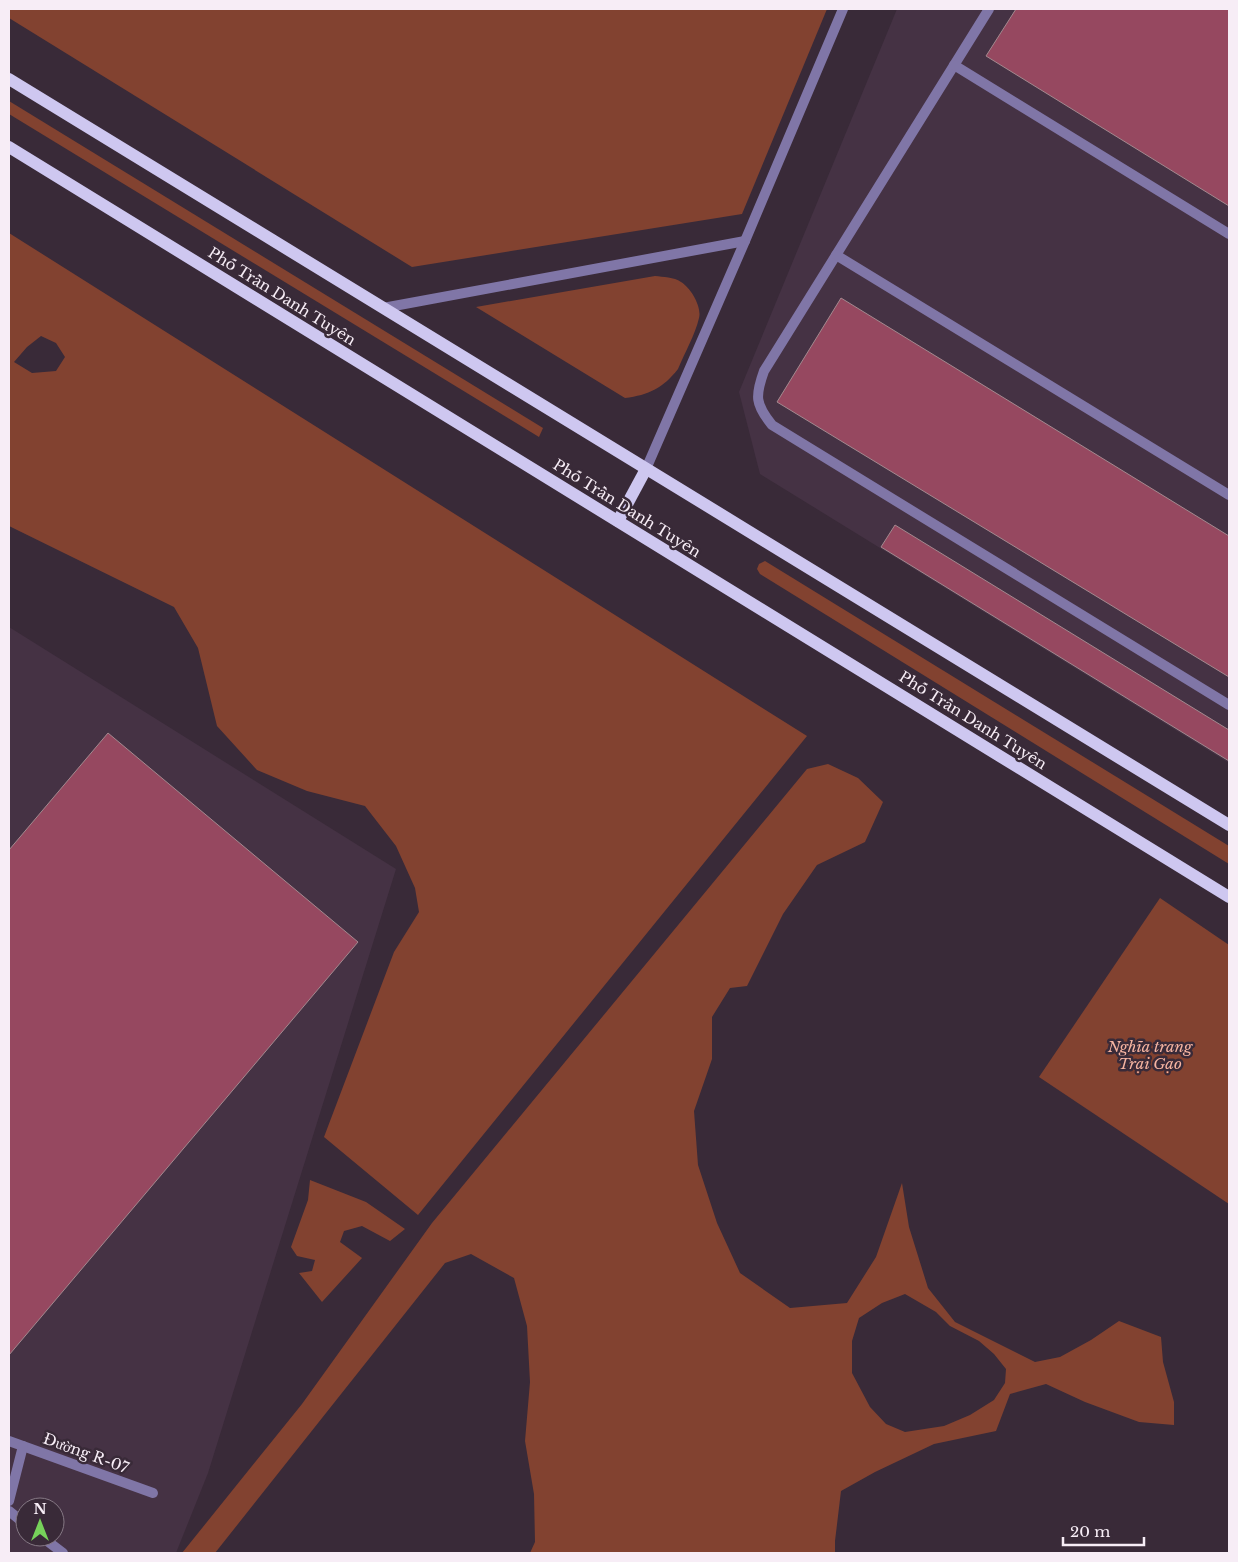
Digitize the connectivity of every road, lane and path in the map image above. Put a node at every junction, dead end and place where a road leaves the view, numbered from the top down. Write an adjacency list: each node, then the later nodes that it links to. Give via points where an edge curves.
1 (843, 9): 7 (street)
2 (989, 9): 3 (street)
3 (954, 65): 6 (street); 8 (street)
4 (9, 79): 9 (main road)
5 (9, 147): 12 (main road, Phố Trần Danh Tuyên)
6 (1229, 234)
7 (745, 241): 9 (street); 10 (street)
8 (836, 255): 11 (street); 13 (street, via 764,371 757,390 760,411 772,425)
9 (382, 308): 10 (main road)
10 (646, 469): 12 (main road); 14 (main road)
11 (1229, 495)
12 (618, 521): 15 (main road, Phố Trần Danh Tuyên)
13 (1229, 705)
14 (1229, 825)
15 (1229, 897)
16 (9, 1441): 17 (street, Đường R-07)
17 (23, 1446): 18 (street, Đường R-07); 19 (street)
18 (152, 1493)
19 (9, 1501)

